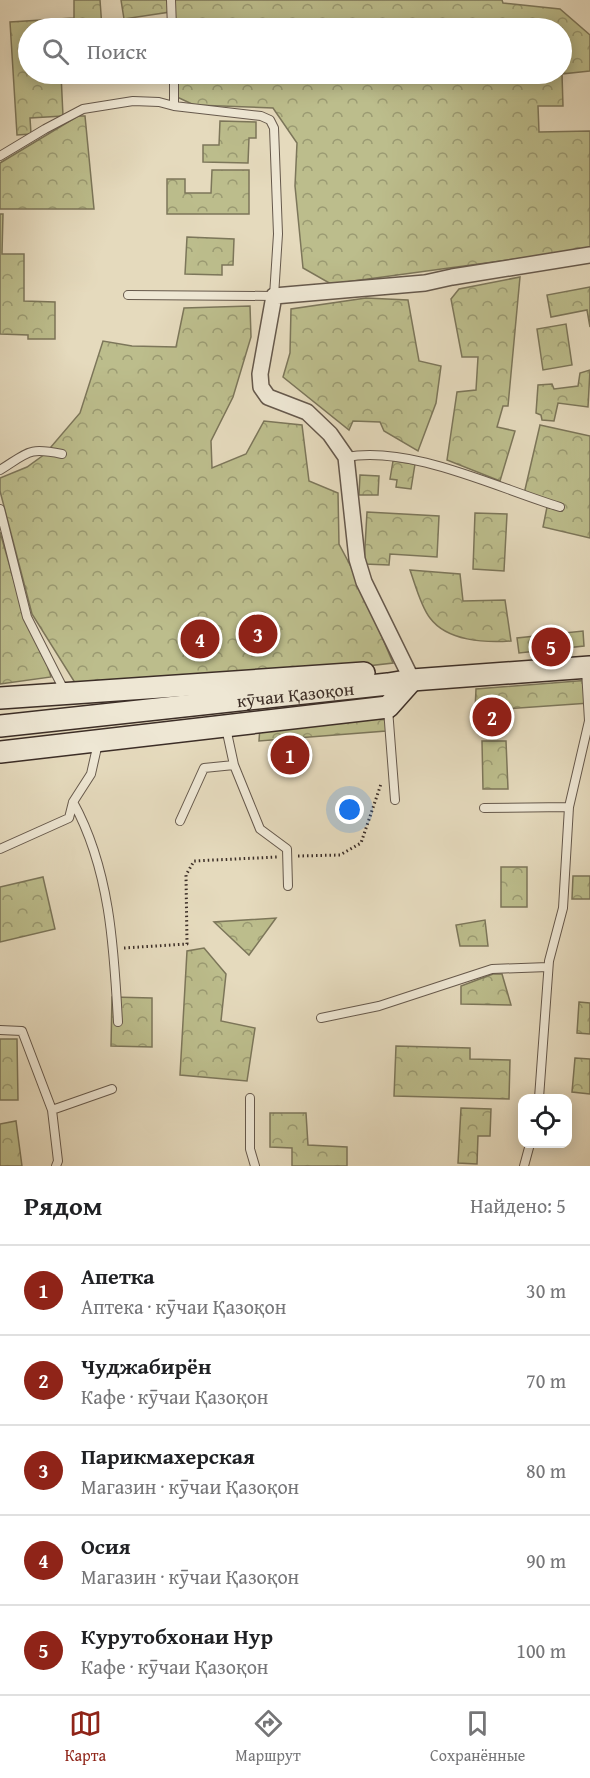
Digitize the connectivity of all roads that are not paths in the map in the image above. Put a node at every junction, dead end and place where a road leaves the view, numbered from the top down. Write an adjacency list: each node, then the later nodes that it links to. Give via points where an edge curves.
1 (171, 0): 2 (lane)
2 (172, 18)
3 (174, 84): 4 (lane)
4 (174, 106): 5 (lane, via 133,101 83,109); 8 (lane, via 270,120 274,128 278,234)
5 (0, 156)
6 (590, 255): 8 (street, via 425,283)
7 (128, 295): 8 (lane)
8 (274, 296): 10 (street, via 261,387 268,397 307,412)
9 (62, 454): 11 (lane, via 32,450)
10 (346, 457): 12 (lane, via 399,457); 15 (street, via 357,559 364,582)
11 (0, 470)
12 (560, 507)
13 (0, 509): 16 (lane, via 27,617)
14 (588, 667): 15 (street, кӯчаи Қазоқон); 26 (lane, via 589,721)
15 (412, 680): 16 (street, via 360,673); 18 (street); 19 (street, кӯчаи Қазоқон)
16 (66, 693): 17 (street)
17 (0, 698)
18 (388, 707): 20 (street); 24 (lane)
19 (0, 726)
20 (225, 726): 21 (street); 23 (lane)
21 (99, 741): 22 (street); 25 (lane, via 91,774)
22 (0, 752)
23 (234, 765): 28 (lane, via 204,768); 30 (lane, via 260,829 287,849)
24 (395, 800)
25 (73, 802): 29 (lane, via 69,818); 33 (lane, via 84,823 103,883 114,946)
26 (570, 807): 27 (lane); 31 (lane, via 562,908)
27 (484, 808)
28 (180, 821)
29 (0, 849)
30 (288, 886)
31 (548, 967): 32 (lane, via 492,969 379,1006); 36 (lane)
32 (321, 1018)
33 (118, 1022)
34 (0, 1030): 38 (lane, via 22,1031)
35 (112, 1089): 38 (lane)
36 (539, 1094)
37 (250, 1098): 41 (lane, via 250,1149)
38 (52, 1110): 40 (lane)
39 (529, 1148): 42 (lane)
40 (56, 1166)
41 (255, 1166)
42 (524, 1166)

